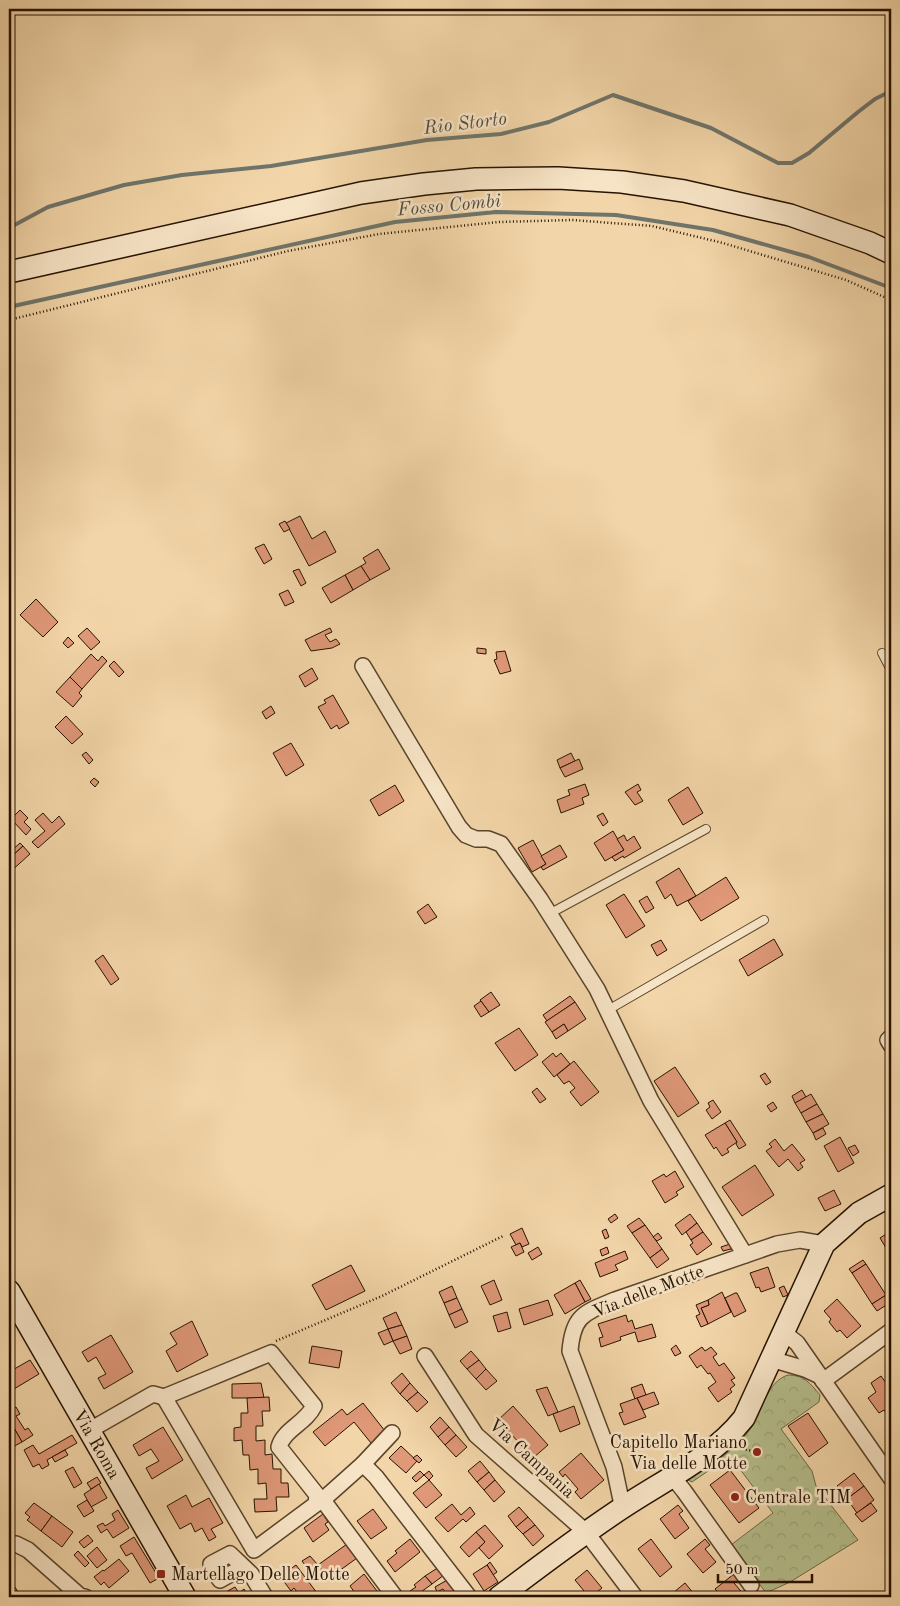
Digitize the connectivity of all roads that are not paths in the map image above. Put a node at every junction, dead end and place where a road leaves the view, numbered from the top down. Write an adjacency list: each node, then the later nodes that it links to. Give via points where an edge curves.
1 (891, 253): 2 (main road, via 790,215 684,191 622,182 558,178 476,179 361,193)
2 (15, 270)
3 (882, 653): 5 (lane)
4 (363, 666): 7 (street, via 459,827 466,835 501,844)
5 (891, 670)
6 (706, 829): 7 (lane)
7 (549, 914): 9 (street)
8 (764, 920): 9 (lane)
9 (608, 1010): 14 (street, via 651,1101)
10 (891, 1038): 11 (street, via 888,1040)
11 (891, 1045)
12 (891, 1195): 13 (main road, via 859,1214)
13 (824, 1244): 14 (street, Via delle Motte, via 800,1240); 17 (main road)
14 (745, 1255): 28 (street, Via delle Motte, via 594,1309 580,1318 572,1332 570,1351 614,1467)
15 (9, 1292): 22 (main road, Via Roma)
16 (891, 1331): 20 (street)
17 (783, 1332): 19 (main road); 20 (street, via 797,1343)
18 (426, 1356): 29 (street, Via Campania, via 476,1435)
19 (771, 1359): 20 (street, via 805,1369); 26 (main road, via 744,1418 736,1428 722,1442)
20 (821, 1378): 24 (street)
21 (170, 1395): 21 (street, via 172,1411 254,1550 316,1504 317,1495 279,1447 281,1439 310,1415 314,1406 271,1353); 22 (street, via 153,1394)
22 (90, 1430): 34 (main road, Via Roma)
23 (392, 1433): 25 (street)
24 (886, 1461): 27 (street)
25 (363, 1464): 36 (street, via 326,1497 325,1503); 37 (street)
26 (672, 1476): 28 (main road); 32 (street)
27 (891, 1478)
28 (625, 1506): 29 (main road)
29 (586, 1532): 38 (main road); 39 (street, Via Campania)
30 (9, 1544): 33 (street, via 28,1550)
31 (243, 1566): 35 (street, via 252,1574)
32 (751, 1585)
33 (85, 1597)
34 (184, 1597)
35 (265, 1597)
36 (395, 1597)
37 (469, 1597)
38 (498, 1597)
39 (635, 1597)

